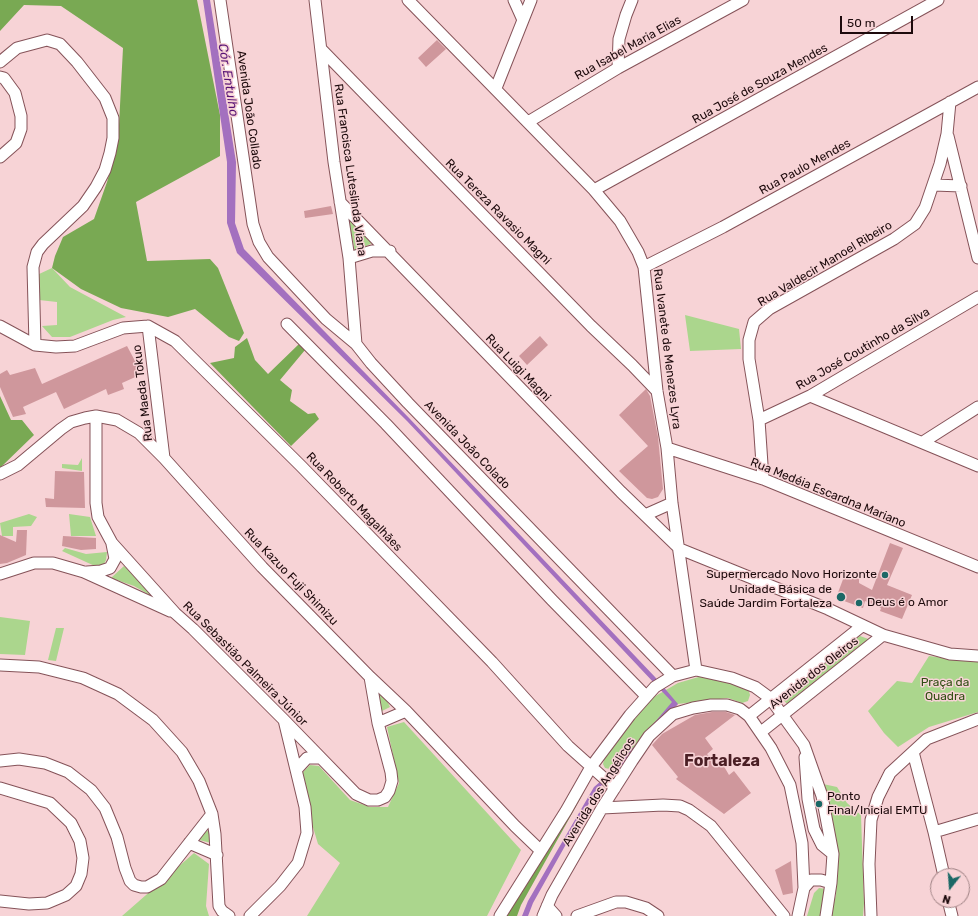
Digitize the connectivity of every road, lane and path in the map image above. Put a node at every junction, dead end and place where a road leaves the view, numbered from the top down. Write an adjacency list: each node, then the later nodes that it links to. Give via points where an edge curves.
1 (220, 0): 24 (street, Avenida João Collado)
2 (315, 0): 10 (street, Rua Francisca Luteslinda Viana)
3 (408, 0): 15 (street, Rua Ivanete de Menezes Lyra)
4 (514, 0): 9 (street)
5 (532, 0): 9 (street)
6 (632, 0): 12 (street, via 619,39)
7 (743, 0): 12 (street, Rua Isabel Maria Elias)
8 (938, 0): 22 (street, Rua José de Souza Mendes)
9 (523, 20): 15 (street)
10 (322, 50): 23 (street, Rua Francisca Luteslinda Viana); 35 (street, Rua Tereza Ravasio Magni, via 590,326)
11 (0, 62): 34 (street, via 17,48 46,40 60,44 105,98 113,118 110,153 96,188 83,206 37,252 33,267)
12 (618, 68): 17 (street, Rua Isabel Maria Elias)
13 (0, 77): 19 (street, via 4,78 15,93 21,116 16,143)
14 (978, 87): 16 (street, Rua Paulo Mendes)
15 (496, 88): 17 (street, Rua Ivanete de Menezes Lyra)
16 (950, 102): 18 (street, Rua Valdecir Manoel Ribeiro); 28 (street, Rua Paulo Mendes, via 723,227)
17 (528, 122): 22 (street, Rua Ivanete de Menezes Lyra)
18 (947, 134): 20 (street, Rua Valdecir Manoel Ribeiro); 21 (street)
19 (0, 157)
20 (934, 185): 21 (street); 39 (street, Rua Valdecir Manoel Ribeiro, via 915,224 894,239 770,309 754,322 749,340)
21 (961, 186): 27 (street)
22 (594, 190): 28 (street, Rua Ivanete de Menezes Lyra, via 620,221)
23 (340, 202): 25 (street, Rua Luigi Magni); 26 (street, Rua Francisca Luteslinda Viana)
24 (253, 224): 33 (street, Avenida João Colado, via 259,242 273,263 326,319)
25 (390, 251): 26 (street, via 372,251); 47 (street, Rua Luigi Magni)
26 (349, 258): 33 (street, Rua Francisca Luteslinda Viana)
27 (978, 258)
28 (644, 267): 35 (street, Rua Ivanete de Menezes Lyra)
29 (978, 297): 36 (street, Rua José Coutinho da Silva)
30 (287, 324): 61 (street)
31 (0, 326): 34 (street)
32 (148, 326): 34 (street, via 123,328 75,346); 42 (street, Rua Maeda Tokuo); 73 (street, Rua Roberto Magalhães, via 175,342 290,455)
33 (356, 344): 59 (street, Avenida João Colado, via 414,409)
34 (35, 345)
35 (657, 391): 41 (street, Rua Ivanete de Menezes Lyra)
36 (810, 396): 39 (street, Rua José Coutinho da Silva); 40 (street)
37 (978, 406): 40 (street)
38 (96, 416): 42 (street, Rua Kazuo Fuji Shimizu, via 117,420 128,426 139,433); 44 (street, Rua Kazuo Fuji Shimizu, via 71,422 18,465); 48 (street, Rua Sebastião Palmeira Júnior, via 96,503 98,516)
39 (759, 420): 45 (street, Rua Valdecir Manoel Ribeiro)
40 (923, 442): 43 (street)
41 (667, 448): 45 (street, Rua Medéia Escardna Mariano); 46 (street, Rua Ivanete de Menezes Lyra)
42 (164, 458): 60 (street, Rua Kazuo Fuji Shimizu, via 262,567)
43 (978, 466)
44 (0, 474)
45 (763, 479): 50 (street, Rua Medéia Escardna Mariano)
46 (672, 503): 47 (street); 49 (street, Rua Ivanete de Menezes Lyra)
47 (645, 515): 49 (street, Rua Luigi Magni)
48 (112, 544): 51 (street, via 115,559 110,568); 53 (street, Rua Sebastião Palmeira Júnior)
49 (680, 550): 54 (street, via 828,609); 58 (street, Rua Ivanete de Menezes Lyra)
50 (978, 567)
51 (84, 572): 52 (street, via 53,563 34,563); 53 (street)
52 (0, 574)
53 (175, 613): 66 (street, Rua Sebastião Palmeira Júnior)
54 (862, 626): 55 (street); 62 (street, Avenida dos Oleiros)
55 (883, 635): 56 (street, via 950,654); 64 (street, Avenida dos Oleiros)
56 (978, 656)
57 (0, 665): 78 (street, via 39,667 83,678 118,694 153,720 182,752 200,781)
58 (696, 670): 59 (street); 62 (street, via 732,678 755,687)
59 (673, 676): 61 (street)
60 (370, 677): 63 (street, Rua Kazuo Fuji Shimizu); 68 (street)
61 (646, 696): 73 (street)
62 (770, 698): 64 (street); 65 (street, Avenida dos Oleiros)
63 (406, 711): 68 (street); 82 (street, Rua Kazuo Fuji Shimizu)
64 (783, 714): 69 (street, Avenida dos Oleiros); 85 (street, via 804,745 822,796 834,854)
65 (749, 716): 69 (street, Avenida dos Angélicos); 76 (street, Avenida dos Angélicos, via 740,708 711,704 673,714 650,736)
66 (283, 719): 71 (street, Rua Sebastião Palmeira Júnior); 74 (street)
67 (978, 720): 70 (street, via 927,739)
68 (378, 723): 71 (street, Rua Sebastião Palmeira Júnior, via 392,781 385,797 369,800 356,794)
69 (760, 732): 86 (street, Avenida dos Angélicos, via 790,785 802,843)
70 (913, 752): 80 (street); 99 (street, via 890,773 878,797 871,820)
71 (320, 758): 74 (street, via 307,758)
72 (0, 761): 81 (street, via 19,759 45,763 68,772 91,790 104,808 117,837 130,881 134,885 147,887 154,884)
73 (591, 767): 76 (street, Rua Roberto Magalhães); 82 (street)
74 (296, 770): 91 (street, via 307,833 304,847 298,863 280,886)
75 (0, 788): 87 (street, via 50,803 71,823 80,841 83,858 76,886 66,895 48,903)
76 (615, 788): 77 (street, Avenida dos Angélicos)
77 (602, 808): 88 (street, Avenida dos Angélicos); 96 (street, via 663,805 680,806 689,810 711,826)
78 (212, 814): 81 (street); 83 (street)
79 (978, 819): 80 (street)
80 (934, 832): 84 (street)
81 (189, 843): 83 (street)
82 (541, 851): 92 (street)
83 (217, 854): 90 (street, via 219,906)
84 (942, 868)
85 (831, 883): 86 (street, via 811,880); 98 (street)
86 (804, 888): 97 (street, Avenida dos Angélicos)
87 (0, 901)
88 (545, 911): 93 (street)
89 (645, 912): 94 (street, via 626,902 616,902); 95 (street)
90 (229, 916)
91 (250, 916)
92 (500, 916)
93 (556, 916)
94 (577, 916)
95 (658, 916)
96 (784, 916)
97 (798, 916)
98 (826, 916)
99 (871, 916)

